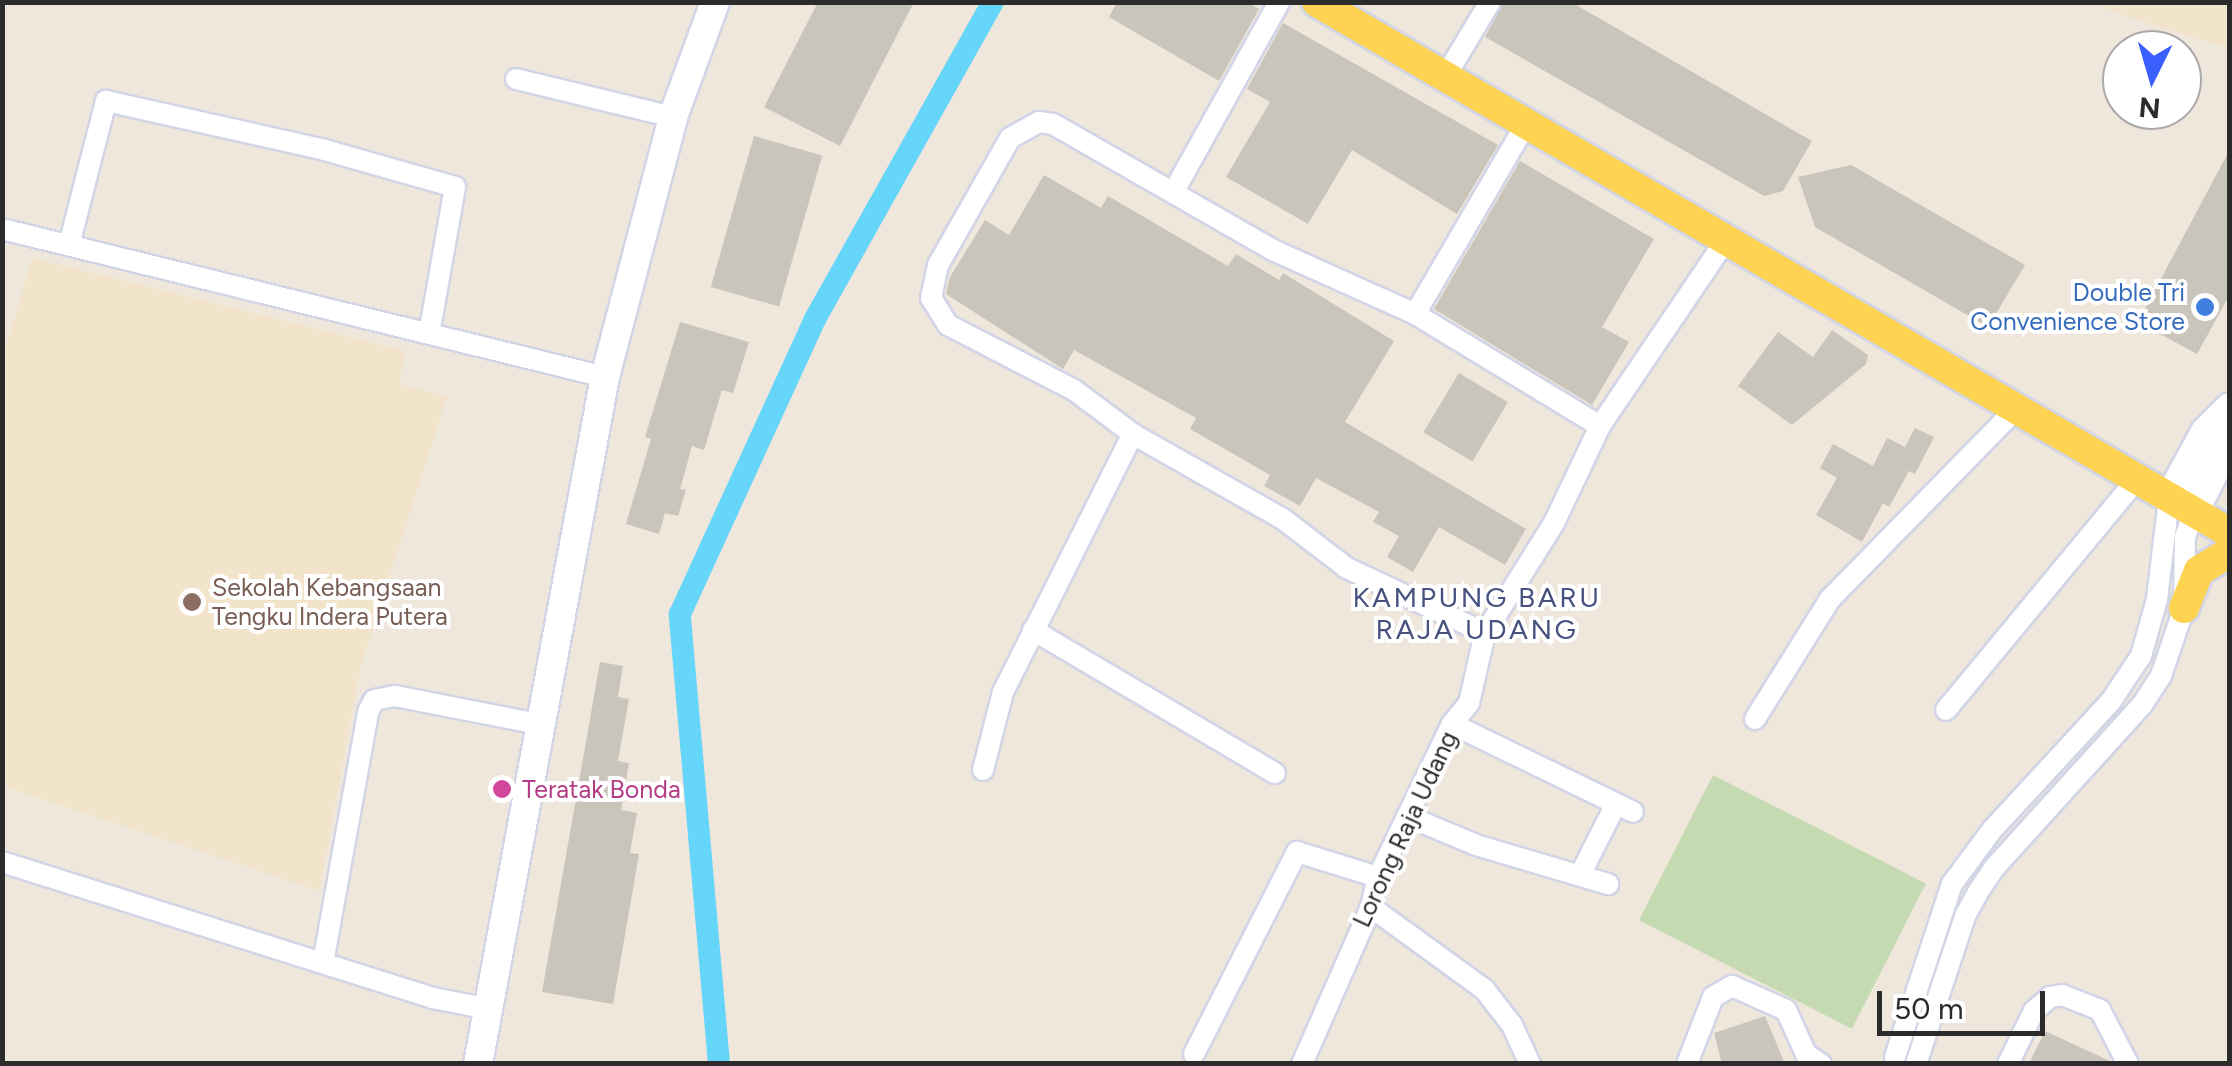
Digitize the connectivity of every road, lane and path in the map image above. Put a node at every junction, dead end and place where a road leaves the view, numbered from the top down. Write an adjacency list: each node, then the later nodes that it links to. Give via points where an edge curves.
1 (716, 2): 7 (main road)
2 (1279, 2): 9 (street)
3 (1317, 2): 5 (main road)
4 (1490, 2): 5 (street)
5 (1445, 77): 8 (main road)
6 (516, 79): 7 (street)
7 (673, 118): 15 (main road)
8 (1526, 124): 11 (main road); 13 (street)
9 (1174, 191): 13 (street, via 1275,250); 19 (street, via 1070,131 1038,122 1010,138 932,279 930,298 948,325 1074,390)
10 (2, 229): 12 (street)
11 (1726, 240): 17 (main road); 18 (street, Lorong Raja Udang)
12 (68, 246): 14 (street); 14 (street, via 106,101 325,150 454,187)
13 (1415, 314): 18 (street)
14 (428, 334): 15 (street)
15 (605, 377): 30 (main road)
16 (2230, 407): 22 (main road, via 2205,432)
17 (2016, 409): 21 (main road); 29 (street, via 1830,599)
18 (1600, 426): 27 (street, Lorong Raja Udang, via 1554,523)
19 (1134, 434): 26 (street); 27 (street, via 1283,519 1347,568)
20 (2230, 441): 22 (main road)
21 (2138, 479): 22 (main road); 28 (street)
22 (2182, 505): 23 (main road); 25 (street); 43 (street, via 2142,656 1952,884)
23 (2230, 533)
24 (2230, 552): 25 (main road, via 2200,571)
25 (2184, 608): 43 (street, via 2161,676 2142,705 1978,892)
26 (1033, 630): 32 (street, via 1003,692); 33 (street)
27 (1485, 632): 31 (street, Lorong Raja Udang, via 1469,703)
28 (1946, 710)
29 (1755, 719)
30 (539, 724): 40 (street, via 395,696 374,700); 41 (main road)
31 (1452, 724): 34 (street, Lorong Raja Udang); 36 (street, via 1624,808)
32 (983, 770)
33 (1276, 773)
34 (1407, 816): 36 (street, via 1476,844); 37 (street, Lorong Raja Udang)
35 (2, 862): 40 (street)
36 (1581, 873): 38 (street)
37 (1378, 878): 39 (street, Lorong Raja Udang); 42 (street, via 1298,852)
38 (1608, 884)
39 (1371, 906): 45 (street, Lorong Raja Udang); 46 (street, via 1484,989 1512,1025)
40 (323, 963): 41 (street)
41 (489, 1009): 44 (main road)
42 (1194, 1054)
43 (1900, 1062)
44 (478, 1064)
45 (1302, 1064)
46 (1530, 1064)
47 (1687, 1064): 48 (street, via 1725,986 1786,1010 1806,1054)
48 (1822, 1064)
49 (2008, 1064): 50 (street, via 2034,1010 2062,995 2100,1010)
50 (2128, 1064)

